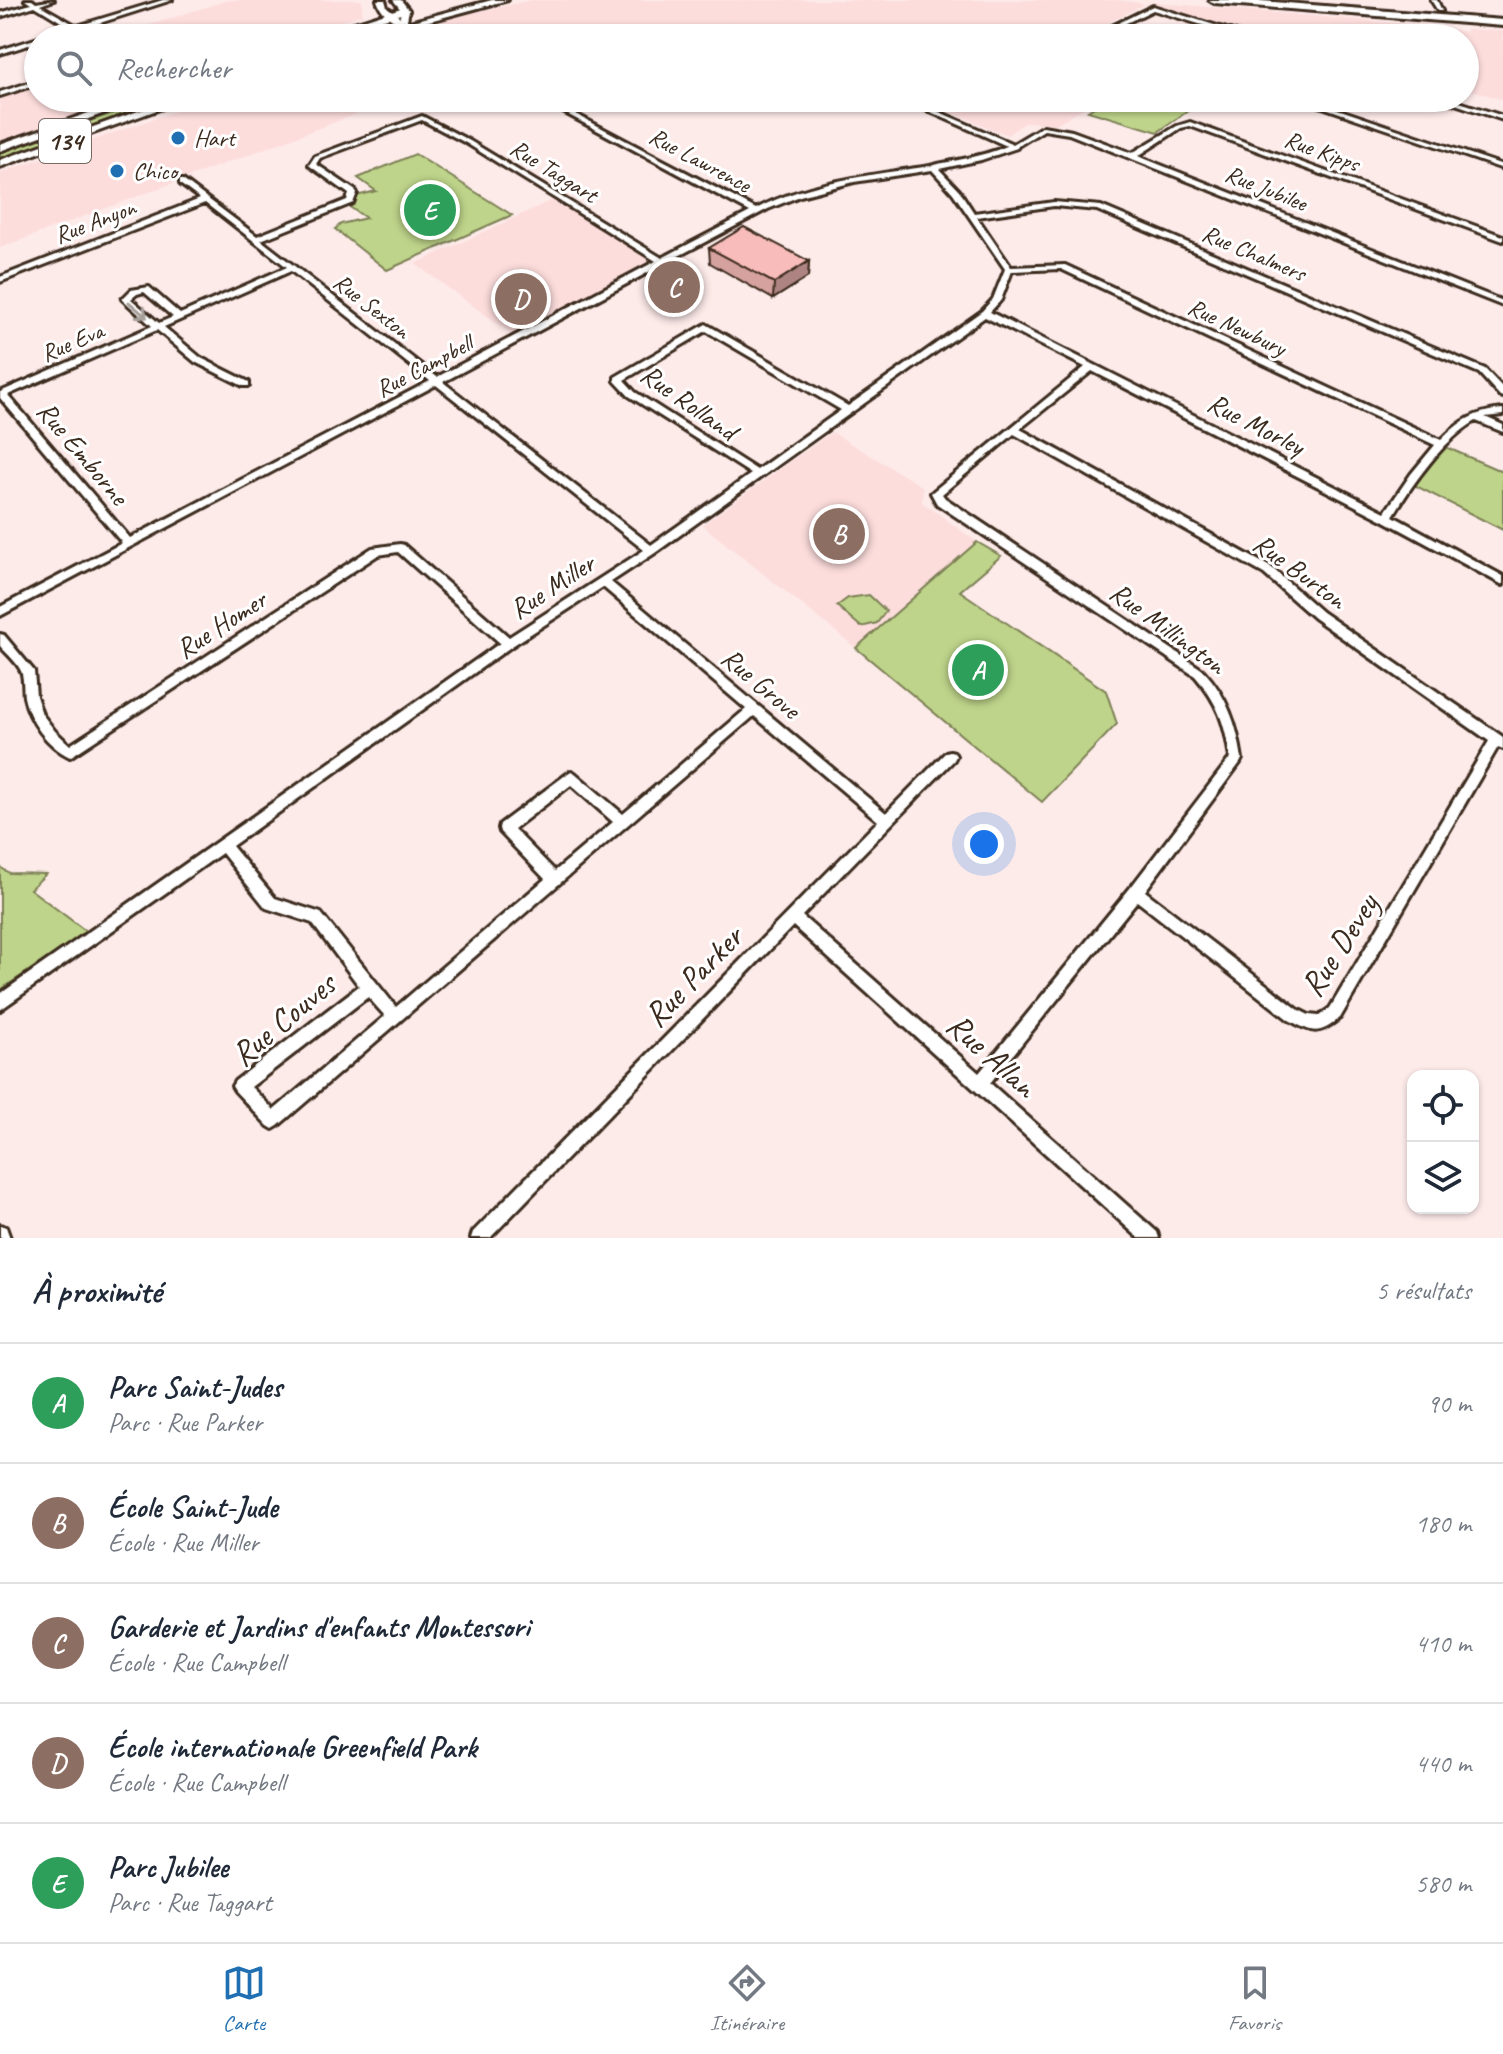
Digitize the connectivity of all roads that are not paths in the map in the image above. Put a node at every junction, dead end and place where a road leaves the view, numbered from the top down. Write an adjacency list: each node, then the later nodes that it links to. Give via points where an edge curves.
1 (28, 0): 9 (street)
2 (51, 0): 9 (street)
3 (169, 0): 18 (street)
4 (381, 0): 12 (main road)
5 (397, 0): 11 (main road)
6 (503, 0): 15 (main road)
7 (1214, 0): 16 (main road)
8 (1317, 0): 10 (main road)
9 (36, 4): 13 (street); 17 (street)
10 (1437, 5): 14 (main road)
11 (409, 9): 12 (main road); 15 (main road)
12 (390, 14): 15 (main road); 19 (main road)
13 (0, 15)
14 (1503, 15)
15 (403, 23): 20 (main road)
16 (1503, 23)
17 (69, 24)
18 (89, 24)
19 (358, 24)
20 (400, 24)
21 (1119, 24): 22 (street, via 1153,8)
22 (1205, 24)
23 (24, 44): 24 (street)
24 (0, 52)
25 (24, 86): 26 (street)
26 (0, 94)
27 (1479, 110): 33 (street)
28 (102, 112): 35 (main road, 134)
29 (146, 112): 37 (main road, 134)
30 (567, 112): 42 (street, Rue Lawrence)
31 (934, 112): 34 (street)
32 (1340, 112): 39 (street)
33 (1503, 118)
34 (1015, 147): 36 (street, Rue Jubilee, via 1043,128 1070,132); 38 (street, Rue Campbell)
35 (0, 148)
36 (1133, 156): 45 (street, Rue Kipps, via 1190,124); 50 (street, Rue Jubilee)
37 (0, 164)
38 (933, 166): 42 (street, Rue Campbell, via 803,191); 43 (street)
39 (1503, 167)
40 (183, 182): 41 (street, Rue Sexton)
41 (205, 200): 44 (street, Rue Sexton); 49 (street, Rue Anyon)
42 (756, 212): 46 (street, Rue Campbell)
43 (973, 215): 48 (street); 57 (street, Rue Chalmers, via 1054,204 1098,208 1482,371)
44 (256, 239): 46 (street, Rue Taggart, via 350,201 353,193 312,165 317,157 422,118); 47 (street, Rue Sexton)
45 (1503, 239)
46 (664, 263): 55 (street, Rue Campbell)
47 (292, 268): 52 (street, Rue Eva); 55 (street, Rue Sexton)
48 (1009, 269): 51 (street, Rue Miller, via 997,300); 64 (street, Rue Newbury, via 1062,267)
49 (0, 280)
50 (1503, 304)
51 (985, 313): 54 (street, Rue Morley); 59 (street, Rue Miller)
52 (180, 318): 53 (street, Rue Eva); 53 (street, Rue Eva, one-way to 53, via 146,289 127,296)
53 (160, 327): 56 (street, via 198,360); 58 (street, Rue Eva)
54 (1091, 367): 63 (street, Rue Millington); 66 (street, Rue Morley)
55 (437, 382): 67 (street, Rue Campbell); 68 (street, Rue Sexton)
56 (246, 384)
57 (1503, 394)
58 (1, 395): 67 (street, Rue Emborne)
59 (846, 409): 65 (street, Rue Miller); 65 (street, Rue Rolland, via 706,327 618,379 632,394)
60 (1503, 412): 61 (street)
61 (1475, 417): 62 (street); 64 (street)
62 (1503, 429)
63 (1016, 431): 75 (street, Rue Burton, via 1268,571 1318,615); 81 (street, Rue Millington, via 936,493 941,501 1199,673 1219,694 1232,727 1236,759)
64 (1443, 445): 66 (street)
65 (757, 474): 68 (street, Rue Miller)
66 (1387, 517): 69 (street, Rue Morley)
67 (128, 543): 71 (street, Rue Campbell)
68 (651, 550): 70 (street, Rue Miller)
69 (1503, 581)
70 (604, 582): 73 (street, Rue Miller); 74 (street, Rue Grove)
71 (0, 612)
72 (0, 638): 73 (street, Rue Homer, via 28,671 28,700 51,738 70,752 376,551 400,548)
73 (508, 643): 79 (street, Rue Miller)
74 (754, 709): 77 (street, Rue Couves); 78 (street, Rue Grove)
75 (1500, 742): 81 (street, Rue Devey, via 1335,1013 1321,1024 1294,1015)
76 (950, 756): 78 (street, Rue Parker)
77 (622, 821): 80 (street, Rue Couves); 80 (street, via 571,777 505,828)
78 (887, 821): 82 (street, Rue Parker)
79 (224, 846): 83 (street, Rue Couves, via 271,903 316,918); 84 (street, Rue Miller)
80 (555, 880): 85 (street, Rue Couves)
81 (1136, 892): 86 (street, Rue Millington)
82 (793, 917): 86 (street, Rue Allan); 87 (street, Rue Parker)
83 (369, 987): 85 (street, Rue Couves); 85 (street, Rue Couves, via 240,1086 273,1121)
84 (0, 1003)
85 (394, 1016)
86 (979, 1085): 88 (street, Rue Allan)
87 (479, 1238)
88 (1151, 1238)

